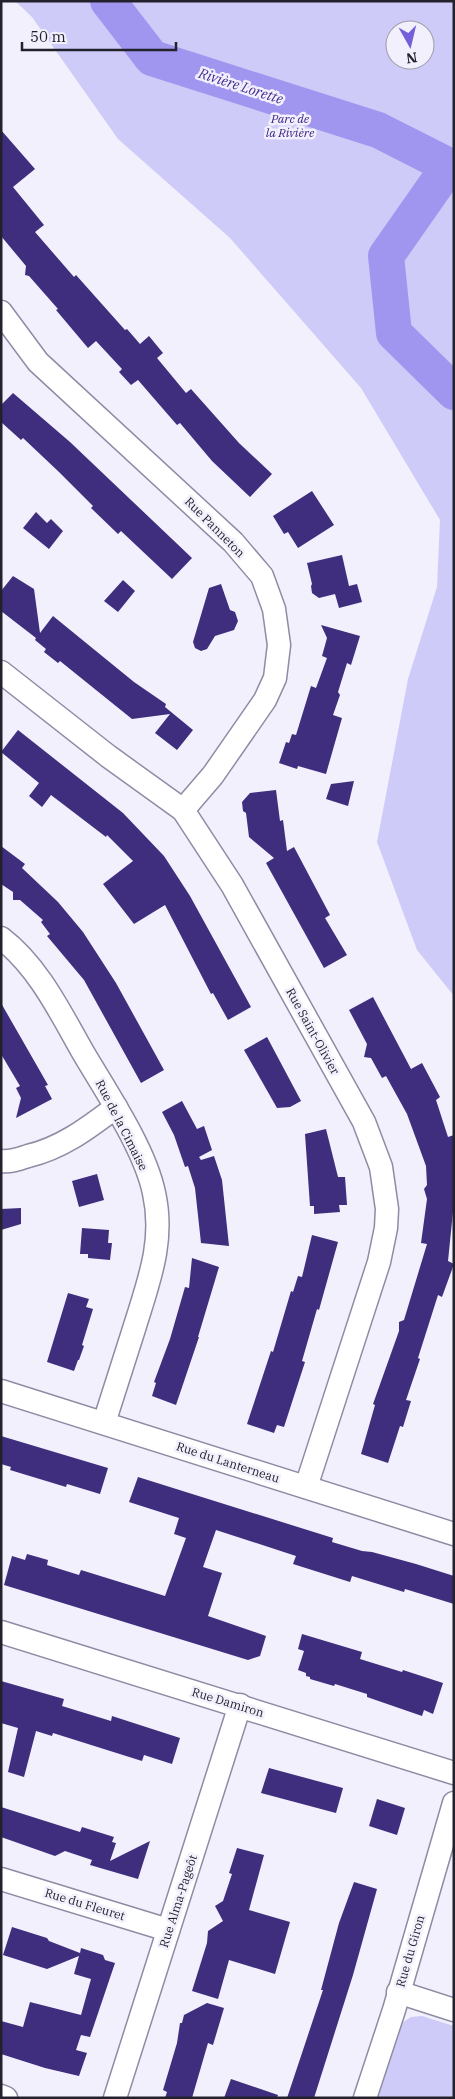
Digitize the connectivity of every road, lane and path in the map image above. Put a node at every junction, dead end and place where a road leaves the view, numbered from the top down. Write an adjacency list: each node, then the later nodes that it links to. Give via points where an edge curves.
1 (1, 312): 3 (street, Rue Panneton, via 38,362 233,542 262,576 274,609 279,645 274,678 265,700 213,775)
2 (1, 672): 3 (street, Rue Saint-Olivier)
3 (183, 810): 9 (street, Rue Saint-Olivier, via 232,885 364,1122 380,1167 387,1209 379,1262)
4 (1, 938): 5 (street, Rue de la Cimaise, via 17,950 45,988)
5 (116, 1108): 6 (street, via 79,1135 46,1152); 8 (street, Rue de la Cimaise, via 144,1162 154,1193 156,1259)
6 (1, 1161)
7 (1, 1391): 8 (street, Rue du Lanterneau)
8 (104, 1423): 9 (street, Rue du Lanterneau)
9 (306, 1487): 10 (street, Rue du Lanterneau)
10 (454, 1534)
11 (1, 1632): 12 (street, Rue Damiron)
12 (240, 1705): 13 (street, Rue Damiron); 16 (street, Rue Alma-Pageôt)
13 (454, 1773)
14 (454, 1803): 17 (street, Rue du Giron)
15 (1, 1879): 16 (street, Rue du Fleuret)
16 (168, 1930): 21 (street, Rue Alma-Pageôt)
17 (398, 1992): 18 (street); 22 (street, Rue du Giron)
18 (454, 2010)
19 (1, 2096): 20 (street)
20 (6, 2098)
21 (115, 2098)
22 (365, 2098)

